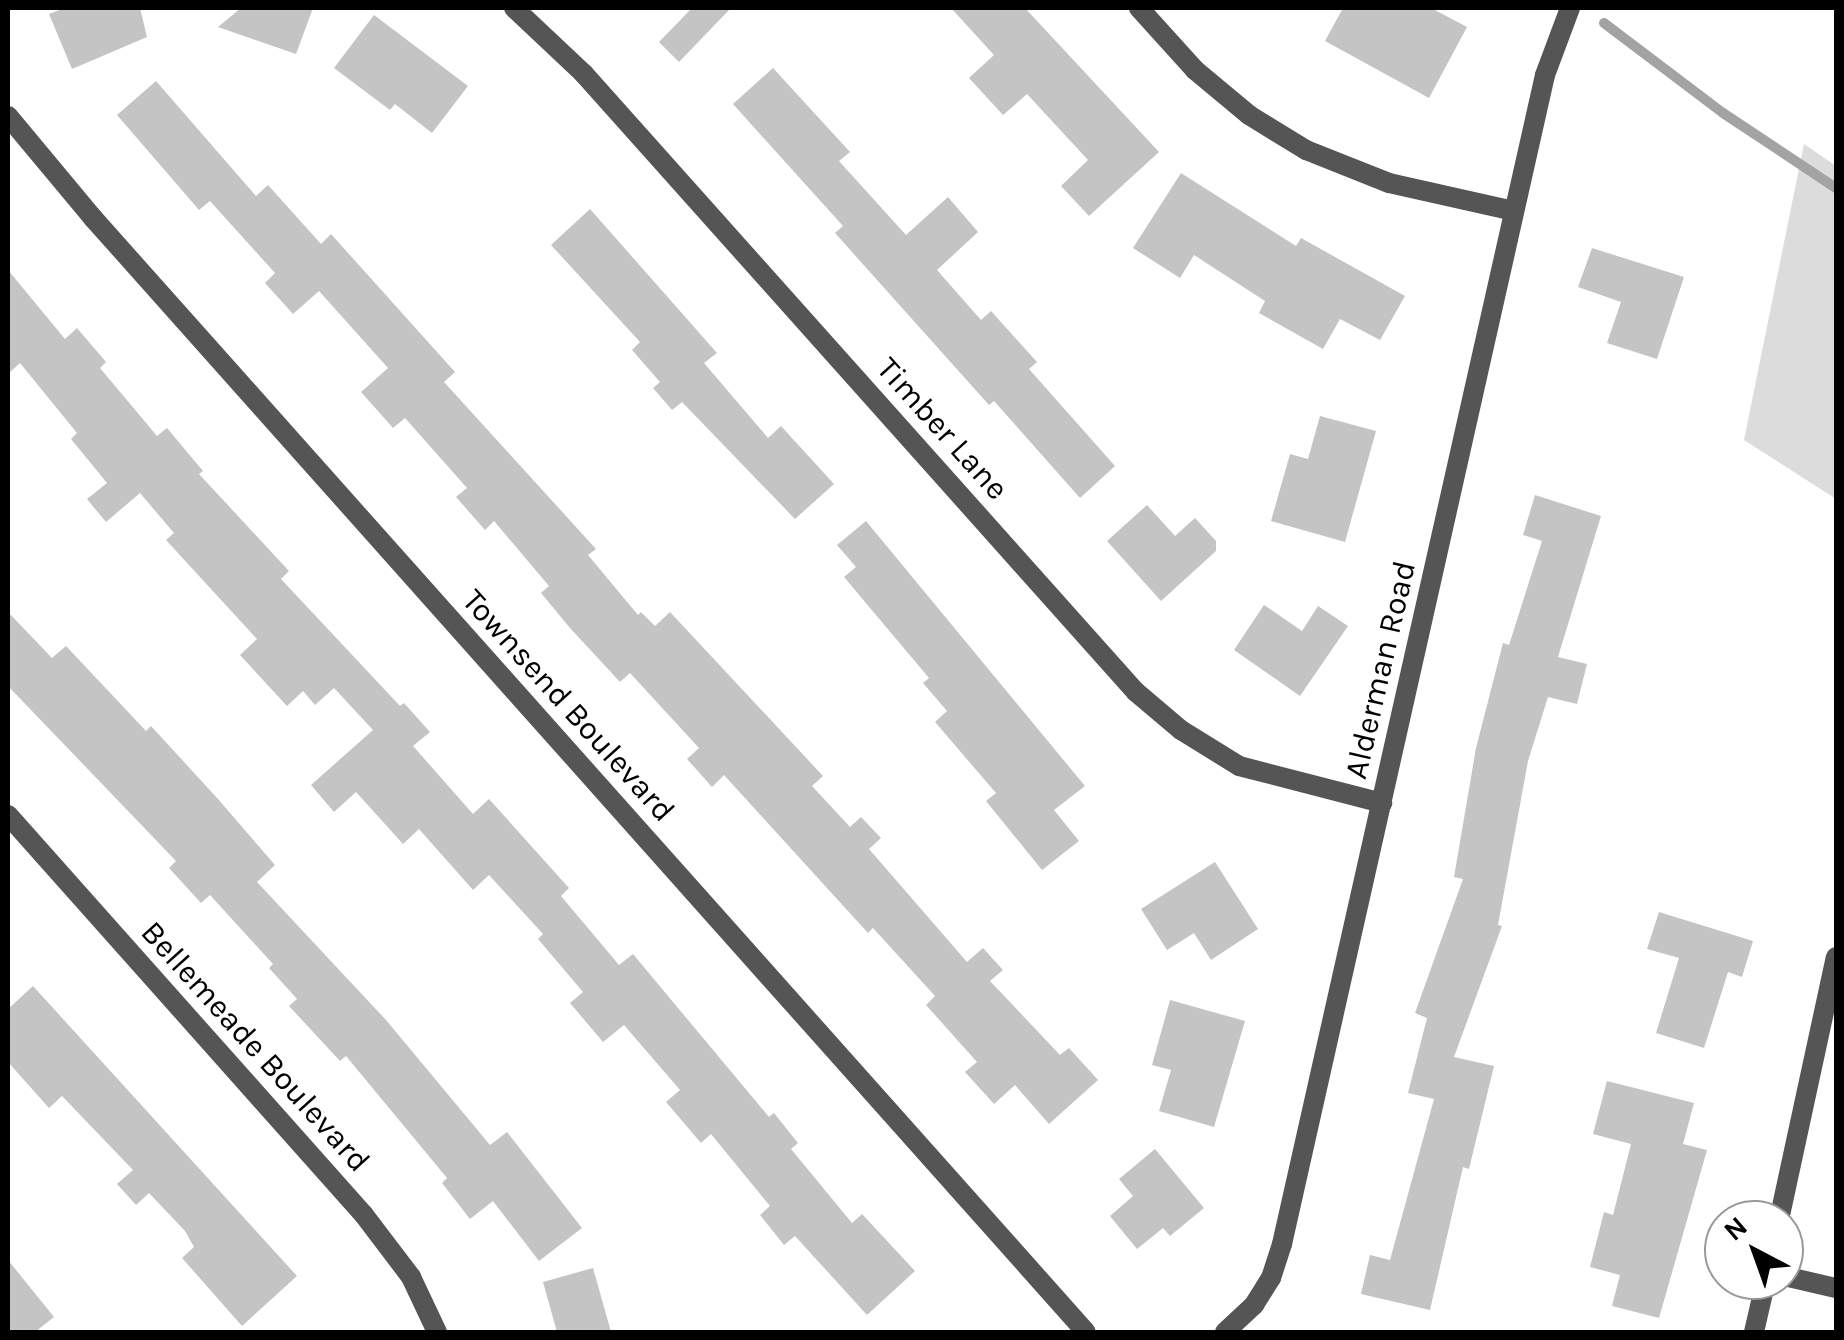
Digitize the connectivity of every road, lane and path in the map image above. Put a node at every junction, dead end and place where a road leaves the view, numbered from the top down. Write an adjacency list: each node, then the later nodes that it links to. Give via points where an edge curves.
1 (514, 8): 6 (street, Timber Lane, via 584,74 1136,692 1238,766)
2 (1139, 8): 5 (street, via 1194,70 1306,150 1389,182)
3 (1570, 8): 5 (street, Alderman Road, via 1545,75)
4 (8, 116): 14 (street, Townsend Boulevard)
5 (1514, 211): 6 (street, Alderman Road)
6 (1382, 804): 15 (street, Alderman Road, via 1272,1278)
7 (8, 815): 13 (street, Bellemeade Boulevard, via 364,1215 411,1277)
8 (1836, 957): 9 (street)
9 (1783, 1200)
10 (1804, 1281): 11 (street)
11 (1836, 1288)
12 (1761, 1300): 16 (street)
13 (437, 1332)
14 (1086, 1332)
15 (1225, 1332)
16 (1754, 1332)

